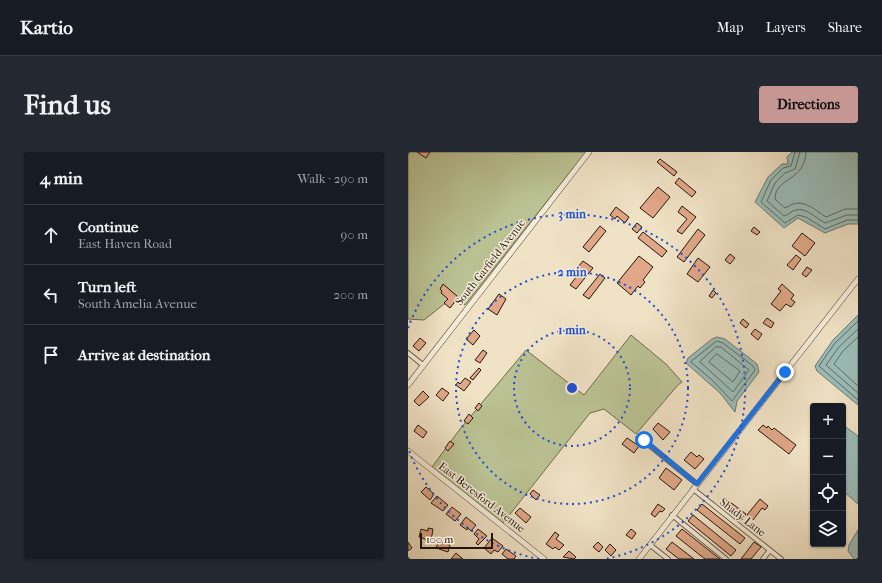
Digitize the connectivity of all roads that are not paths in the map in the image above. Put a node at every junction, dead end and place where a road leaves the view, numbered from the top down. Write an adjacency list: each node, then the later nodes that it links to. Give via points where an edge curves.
1 (589, 152): 4 (street, South Garfield Avenue)
2 (858, 279): 8 (street)
3 (408, 352): 4 (street)
4 (423, 365): 5 (street, South Garfield Avenue)
5 (408, 385)
6 (644, 440): 8 (street)
7 (408, 451): 13 (street, East Beresford Avenue)
8 (697, 484): 9 (street)
9 (693, 489): 10 (street); 12 (street, Shady Lane)
10 (672, 515): 11 (street); 16 (street)
11 (650, 545): 14 (street); 15 (street)
12 (770, 550): 17 (street); 18 (street, Shady Lane)
13 (544, 559)
14 (639, 559)
15 (668, 559)
16 (726, 559)
17 (763, 559)
18 (782, 559)

